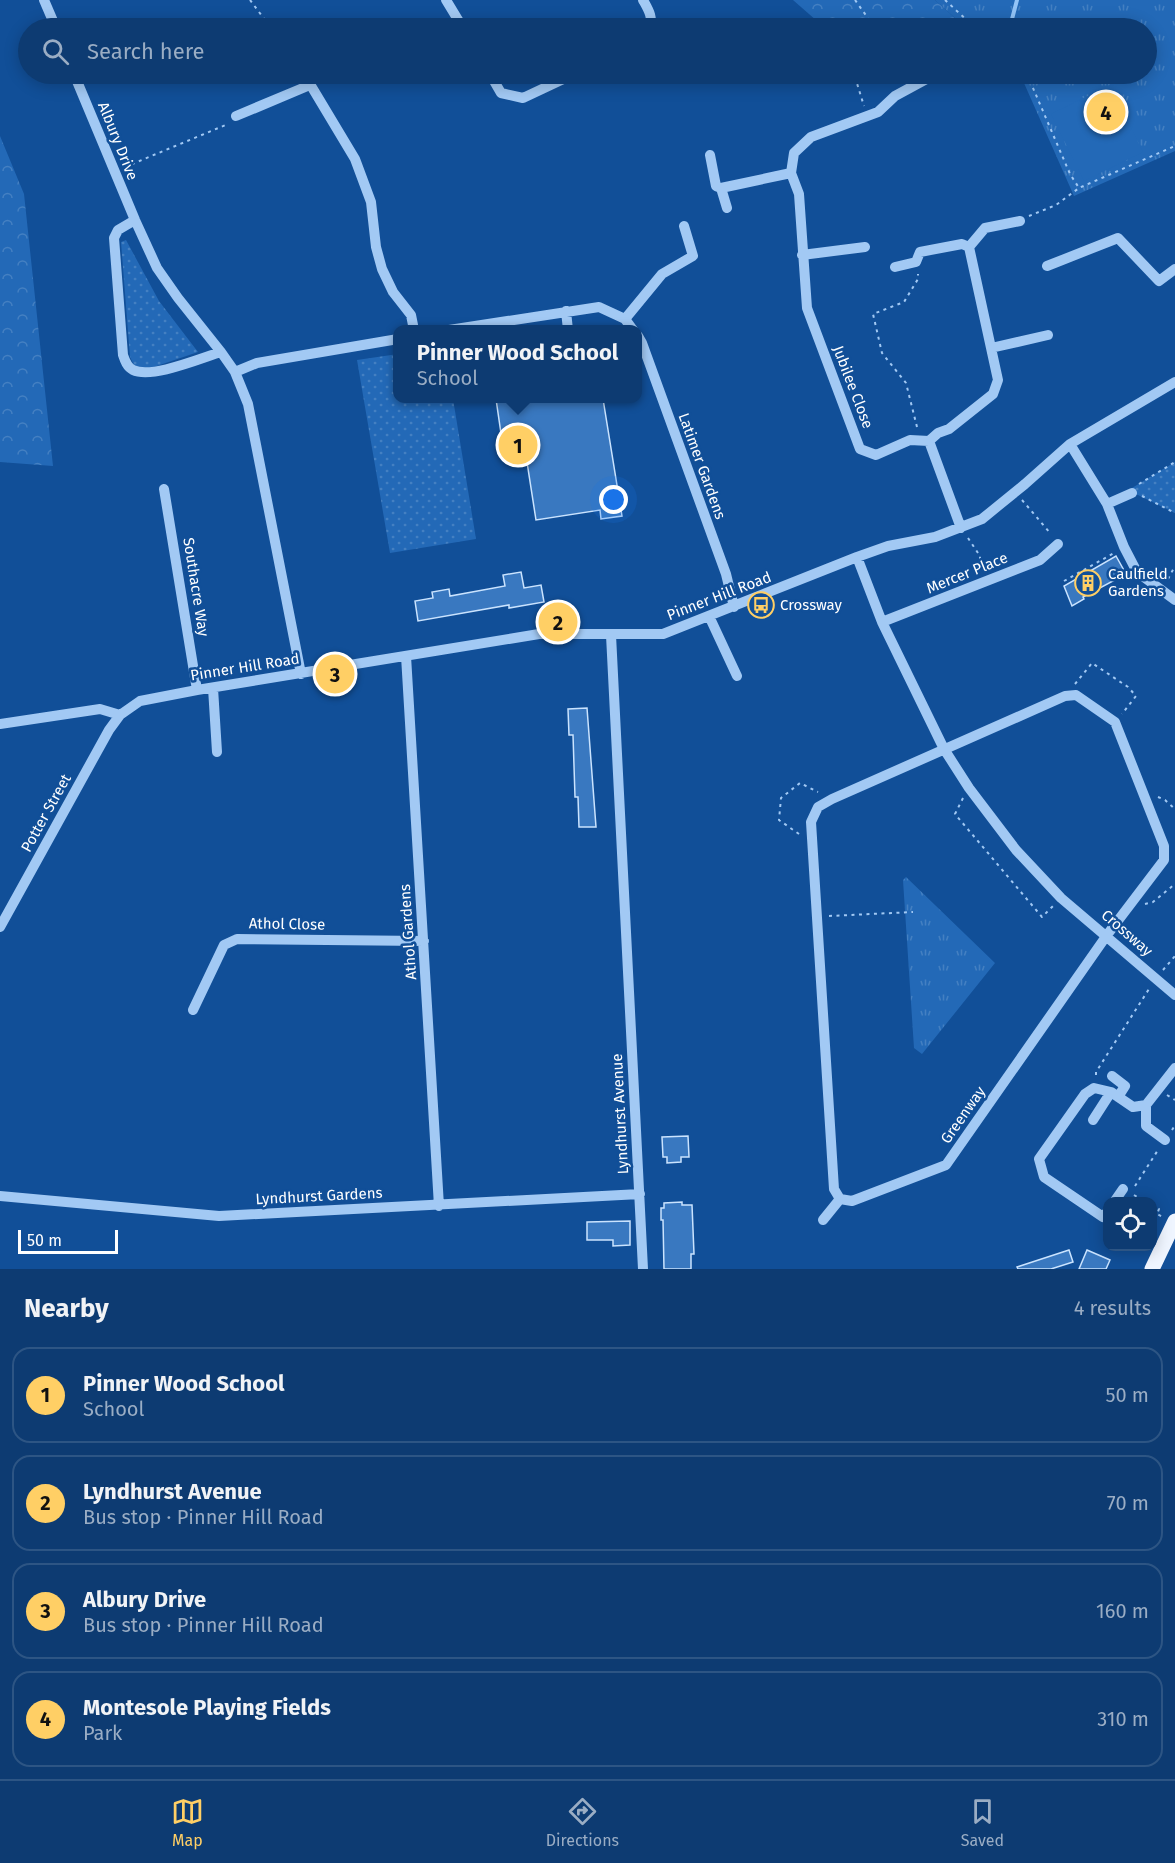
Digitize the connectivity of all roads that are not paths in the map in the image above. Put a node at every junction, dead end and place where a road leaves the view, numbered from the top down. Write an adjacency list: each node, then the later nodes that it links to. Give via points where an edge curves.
1 (44, 0): 4 (street)
2 (446, 0): 5 (street)
3 (643, 0): 6 (street)
4 (52, 18)
5 (457, 18)
6 (650, 18)
7 (78, 84): 17 (street, Albury Drive)
8 (496, 84): 9 (street, via 501,93 523,98)
9 (553, 84)
10 (917, 84): 14 (street, via 868,117 811,137 794,153)
11 (310, 85): 12 (street); 28 (street, via 355,159 371,202 382,269 411,315)
12 (237, 116)
13 (710, 155): 15 (street, via 716,186)
14 (791, 173): 15 (street); 22 (street, Jubilee Close, via 799,194)
15 (721, 188): 16 (street)
16 (727, 208)
17 (135, 220): 36 (street, Albury Drive, via 157,268); 36 (street, via 114,238 126,364 133,370 151,373)
18 (1020, 220): 21 (street, via 985,228)
19 (684, 226): 27 (street, via 693,256 662,274)
20 (865, 247): 22 (street)
21 (969, 247): 24 (street, via 962,244 920,252 916,262); 35 (street, Jubilee Close)
22 (802, 255): 39 (street, Jubilee Close, via 807,308 860,449 876,455 910,440)
23 (1047, 266): 25 (street, via 1118,238 1159,281)
24 (896, 267)
25 (1175, 269)
26 (566, 311): 27 (street, via 599,307); 29 (street); 30 (street)
27 (626, 319): 31 (street)
28 (413, 325)
29 (480, 325)
30 (567, 325)
31 (630, 325)
32 (1048, 335): 35 (street)
33 (393, 340): 37 (street, via 257,363)
34 (642, 343): 48 (street, Latimer Gardens)
35 (991, 348): 39 (street, Jubilee Close, via 998,380 993,394 949,429)
36 (221, 352): 37 (street, Albury Drive)
37 (235, 372): 53 (street, Albury Drive, via 257,442)
38 (1175, 382): 40 (street, Pinner Hill Road)
39 (924, 441): 44 (street)
40 (1070, 444): 43 (street); 44 (street, Pinner Hill Road, via 982,519)
41 (164, 489): 56 (street, Southacre Way)
42 (1132, 494): 43 (street)
43 (1107, 504): 47 (street, via 1137,572)
44 (961, 528): 46 (street, Pinner Hill Road)
45 (1059, 544): 50 (street, Mercer Place, via 1040,560)
46 (857, 557): 48 (street, Pinner Hill Road); 50 (street, Crossway)
47 (1175, 600)
48 (734, 607): 49 (street, Pinner Hill Road)
49 (709, 616): 51 (street, Pinner Hill Road, via 663,634); 54 (street)
50 (882, 622): 59 (street, Crossway)
51 (611, 635): 52 (street, Pinner Hill Road, via 539,634); 73 (street, Lyndhurst Avenue)
52 (406, 656): 53 (street, Pinner Hill Road); 63 (street, Athol Gardens)
53 (301, 674): 55 (street, Pinner Hill Road)
54 (737, 676)
55 (213, 688): 56 (street, Pinner Hill Road); 60 (street)
56 (198, 690): 57 (street, Pinner Hill Road, via 140,701)
57 (120, 715): 58 (street, via 100,709); 61 (street, Potter Street)
58 (0, 724)
59 (944, 749): 62 (street, Crossway, via 1016,850 1061,898); 62 (street, Greenway, via 1065,696 1076,695 1115,722 1164,846 1164,860); 76 (street, via 832,799 818,807 811,822 834,1189)
60 (217, 752)
61 (0, 927)
62 (1107, 935): 64 (street, Crossway); 76 (street, Greenway, via 946,1165 852,1201)
63 (424, 941): 65 (street, Athol Close, via 237,939 224,945); 77 (street, Athol Gardens)
64 (1175, 995)
65 (193, 1010)
66 (1175, 1068): 69 (street)
67 (1112, 1076): 68 (street, via 1125,1086)
68 (1114, 1094): 69 (street, via 1133,1107); 70 (street); 78 (street, via 1094,1088 1085,1094 1039,1159 1044,1177)
69 (1146, 1105): 71 (street, via 1146,1126)
70 (1093, 1120)
71 (1165, 1140)
72 (1124, 1189): 75 (street)
73 (640, 1194): 77 (street, Lyndhurst Gardens); 81 (street, Lyndhurst Avenue)
74 (0, 1196): 77 (street, Lyndhurst Gardens, via 219,1216)
75 (1118, 1197)
76 (840, 1198): 79 (street)
77 (439, 1206)
78 (1103, 1217)
79 (823, 1220)
80 (1175, 1221): 82 (main road)
81 (643, 1269)
82 (1152, 1269)

